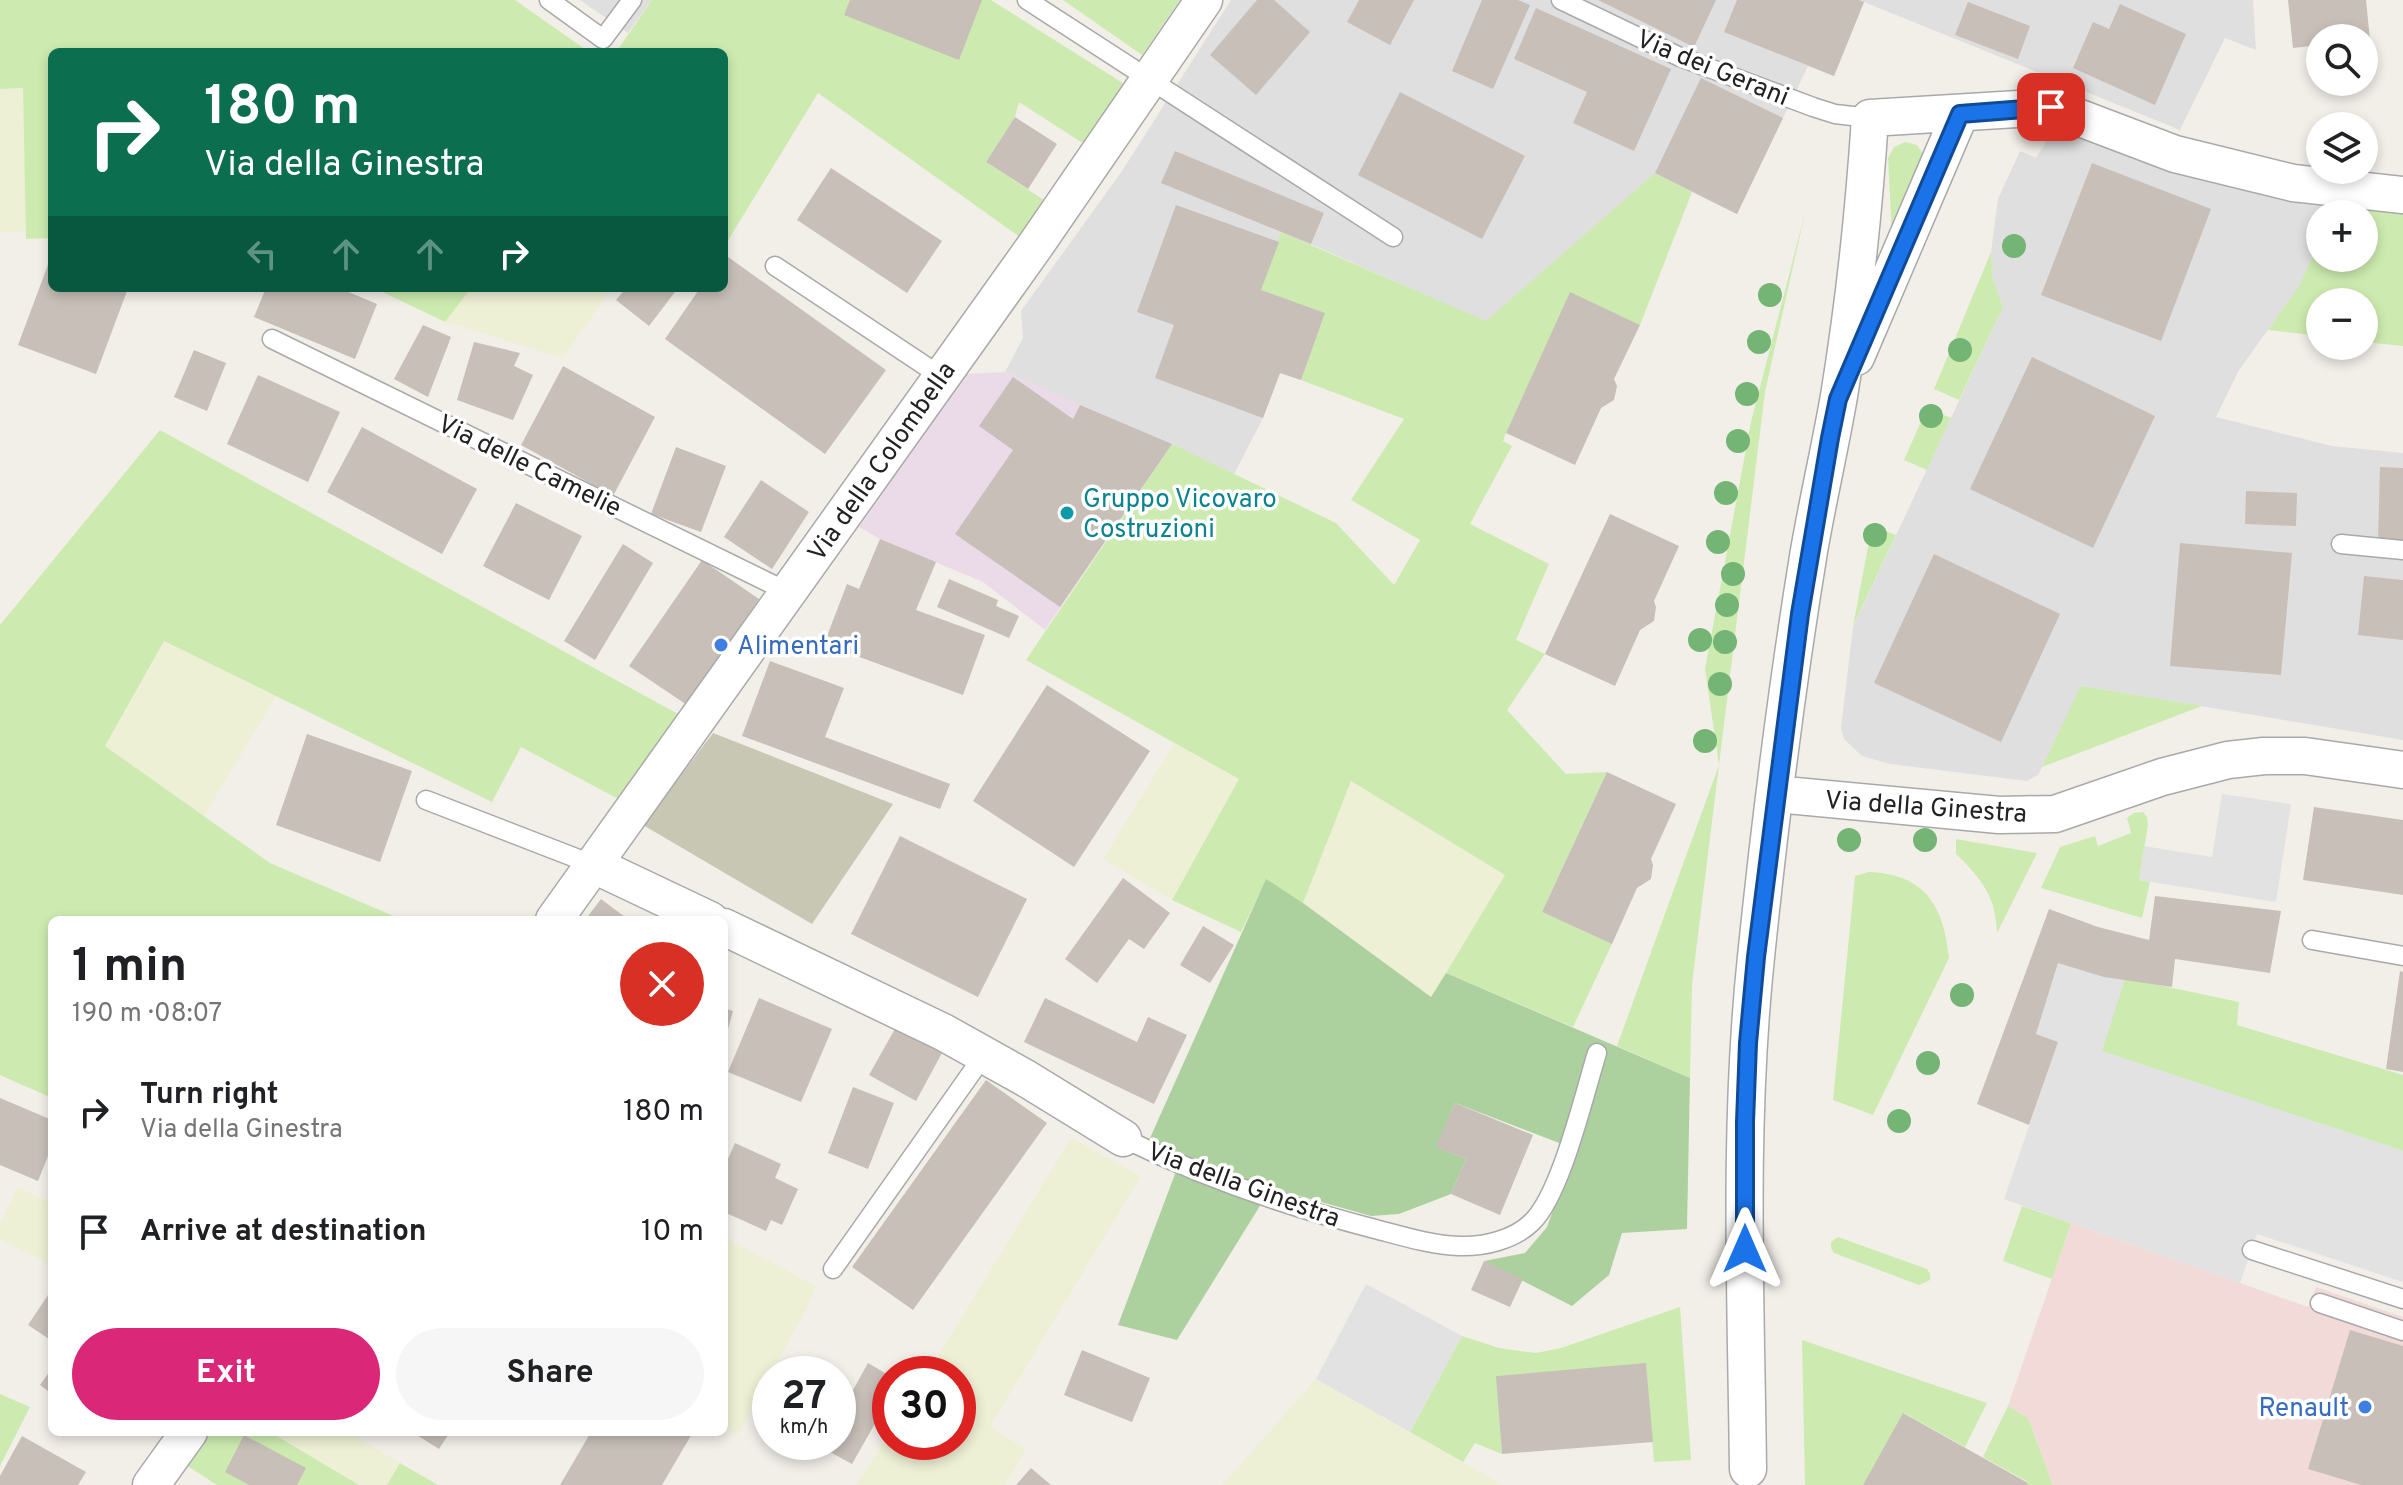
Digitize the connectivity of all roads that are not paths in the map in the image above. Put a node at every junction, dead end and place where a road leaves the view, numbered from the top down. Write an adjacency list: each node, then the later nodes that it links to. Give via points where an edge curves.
1 (549, 0): 2 (lane, via 603,39)
2 (632, 0)
3 (1027, 0): 6 (lane)
4 (1204, 0): 6 (street, Via della Colombella)
5 (1561, 0): 8 (lane, Via dei Gerani, via 1680,57 1813,107)
6 (1149, 80): 10 (lane); 13 (street, Via della Colombella)
7 (1960, 114): 8 (street); 9 (street, via 2051,107 2175,154 2293,183); 14 (street)
8 (1870, 118): 14 (street)
9 (2403, 195)
10 (1393, 237)
11 (775, 266): 13 (lane)
12 (272, 339): 17 (lane, Via delle Camelie)
13 (942, 377): 17 (street, Via della Colombella)
14 (1838, 399): 19 (street, via 1804,583)
15 (2341, 544): 16 (lane)
16 (2403, 550)
17 (788, 592): 21 (street, Via della Colombella)
18 (2403, 770): 19 (street, Via della Ginestra, via 2320,757 2238,759 2162,777 2055,814 1999,815)
19 (1775, 794): 36 (street, via 1748,1043 1744,1142)
20 (426, 800): 21 (lane)
21 (594, 865): 22 (street, Via della Colombella); 23 (street)
22 (557, 916)
23 (702, 916)
24 (728, 929): 28 (street, Via della Ginestra)
25 (2312, 940): 26 (lane)
26 (2403, 956)
27 (1597, 1053): 29 (lane, Via della Ginestra, via 1546,1206 1513,1236 1487,1243 1444,1244 1358,1225 1179,1165)
28 (984, 1055): 29 (street, Via della Ginestra); 31 (lane)
29 (1123, 1138)
30 (2252, 1250): 32 (lane)
31 (833, 1269)
32 (2403, 1299)
33 (2320, 1303): 34 (lane)
34 (2403, 1331)
35 (186, 1436): 37 (street)
36 (1748, 1469)
37 (151, 1485)

